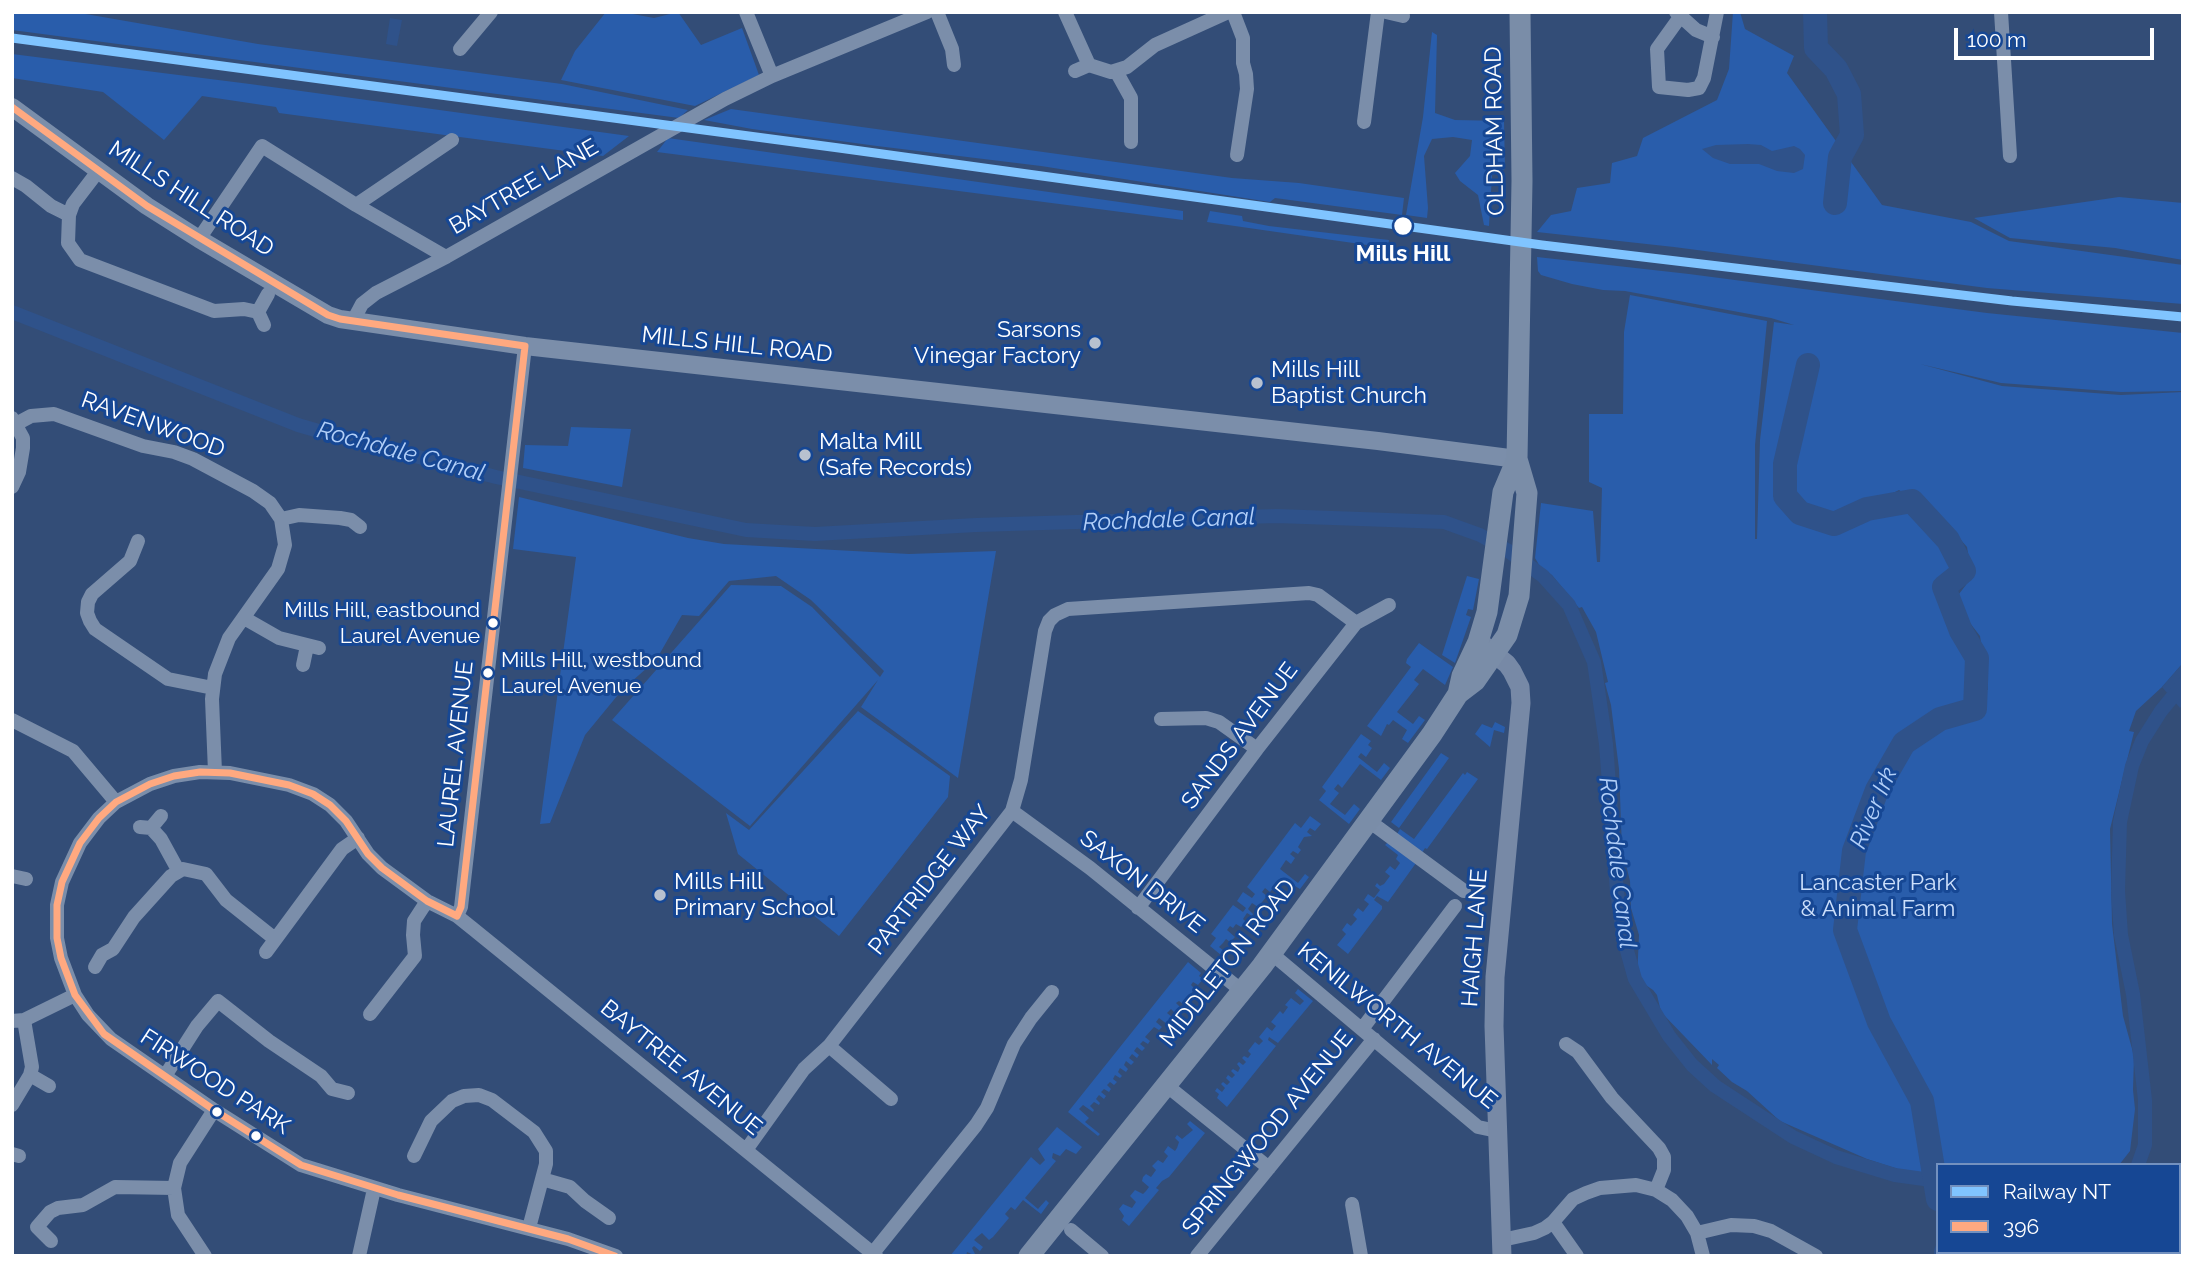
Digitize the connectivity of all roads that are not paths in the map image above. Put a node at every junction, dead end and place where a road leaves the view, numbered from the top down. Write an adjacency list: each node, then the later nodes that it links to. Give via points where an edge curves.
1 (490, 12): 14 (street); 16 (street)
2 (746, 12): 21 (street)
3 (927, 12): 21 (street, BAYTREE LANE)
4 (937, 12): 17 (street)
5 (1065, 12): 18 (street)
6 (1231, 12): 20 (street, via 1155,45); 26 (street, via 1243,38 1243,63 1252,97)
7 (1378, 12): 23 (street)
8 (1386, 12): 13 (street)
9 (1520, 12): 38 (main road, OLDHAM ROAD)
10 (1717, 12): 15 (street)
11 (2001, 12): 27 (street)
12 (1678, 15): 15 (street); 15 (street, via 1657,49 1660,87 1699,88)
13 (1403, 16)
14 (465, 24)
15 (1713, 37)
16 (460, 49)
17 (954, 65)
18 (1089, 65): 19 (street); 20 (street)
19 (1074, 71)
20 (1116, 72): 25 (street, via 1131,97)
21 (772, 76): 33 (street, BAYTREE LANE)
22 (12, 107): 28 (street, MILLS HILL ROAD)
23 (1364, 122)
24 (452, 140): 30 (street)
25 (1131, 142)
26 (1237, 155)
27 (2010, 156)
28 (99, 170): 31 (street); 32 (street, MILLS HILL ROAD)
29 (12, 178): 31 (street)
30 (356, 205): 32 (street, via 262,146); 33 (street)
31 (69, 215): 34 (street, via 68,243 80,260 214,311 244,309 261,318)
32 (199, 239): 35 (street, MILLS HILL ROAD, via 328,315)
33 (446, 257): 35 (street, BAYTREE LANE, via 376,293 358,309)
34 (268, 295)
35 (353, 321): 36 (street, MILLS HILL ROAD)
36 (525, 346): 38 (street, MILLS HILL ROAD); 65 (street, LAUREL AVENUE)
37 (14, 421): 39 (street, via 23,438 23,459); 40 (street, RAVENWOOD, via 54,414 143,446 174,452 253,491 270,503)
38 (1517, 459): 46 (main road, MIDDLETON ROAD, via 1503,492 1493,580); 47 (main road, MIDDLETON ROAD, via 1527,493 1518,596 1507,635)
39 (12, 487)
40 (281, 519): 41 (street, via 299,514 340,518); 44 (street, via 285,545 281,561)
41 (360, 527)
42 (138, 541): 49 (street, via 130,561 92,594 87,613 90,621 168,679)
43 (1389, 605): 45 (street, SANDS AVENUE)
44 (244, 618): 48 (street, via 262,631 313,647); 49 (street, via 218,661)
45 (1356, 623): 53 (street, SANDS AVENUE); 56 (street, PARTRIDGE WAY, via 1309,593 1069,609 1055,615 1045,631)
46 (1478, 642): 47 (main road, HAIGH LANE); 50 (main road, MIDDLETON ROAD)
47 (1496, 654): 50 (main road, MIDDLETON ROAD); 87 (main road, HAIGH LANE, via 1515,675 1521,703 1494,977)
48 (303, 665)
49 (213, 688): 54 (street)
50 (1458, 694): 58 (main road, MIDDLETON ROAD)
51 (1161, 719): 53 (street, via 1219,722)
52 (12, 720): 55 (street, via 73,751)
53 (1257, 750): 64 (street, SANDS AVENUE)
54 (215, 772): 55 (street, FIRWOOD PARK, via 159,780); 59 (street, FIRWOOD PARK, via 306,790 330,805)
55 (116, 802): 72 (street, FIRWOOD PARK, via 80,843 57,905 57,938)
56 (1012, 811): 64 (street, SAXON DRIVE); 78 (street, PARTRIDGE WAY)
57 (161, 816): 60 (street, via 146,827 169,849)
58 (1369, 821): 61 (street); 69 (main road, MIDDLETON ROAD)
59 (358, 838): 62 (street, FIRWOOD PARK, via 382,868); 66 (street, via 342,849)
60 (178, 870): 66 (street, via 206,874 226,900); 67 (street, via 98,961)
61 (1464, 891)
62 (427, 901): 65 (street, FIRWOOD PARK); 73 (street, via 414,922 415,956 390,1001)
63 (1455, 906): 75 (street)
64 (1138, 908): 70 (street, SAXON DRIVE)
65 (457, 916): 88 (street, BAYTREE AVENUE)
66 (275, 939): 68 (street)
67 (91, 944)
68 (267, 952)
69 (1271, 953): 70 (main road, MIDDLETON ROAD); 75 (street, KENILWORTH AVENUE)
70 (1242, 990): 81 (main road, MIDDLETON ROAD)
71 (1052, 992): 105 (street, via 1014,1044 976,1125)
72 (75, 995): 74 (street); 80 (street, FIRWOOD PARK, via 111,1040)
73 (370, 1014)
74 (18, 1021): 79 (street, via 32,1058)
75 (1362, 1029): 76 (street, KENILWORTH AVENUE)
76 (1374, 1039): 87 (street, KENILWORTH AVENUE, via 1478,1127); 90 (street, SPRINGWOOD AVENUE)
77 (1566, 1044): 94 (street, via 1578,1052 1664,1157)
78 (829, 1046): 84 (street); 88 (street, PARTRIDGE WAY, via 804,1069)
79 (30, 1075): 82 (street); 85 (street)
80 (165, 1076): 83 (street, via 222,995 269,1041 321,1076 328,1093); 86 (street, FIRWOOD PARK)
81 (1166, 1085): 90 (street); 109 (main road, MIDDLETON ROAD)
82 (49, 1086)
83 (348, 1093)
84 (891, 1099)
85 (12, 1105)
86 (214, 1110): 92 (street, via 180,1163); 93 (street, FIRWOOD PARK, via 301,1165)
87 (1497, 1131): 104 (main road, HAIGH LANE)
88 (746, 1150): 105 (street, BAYTREE AVENUE)
89 (414, 1156): 91 (street, via 440,1110 457,1098 479,1095 492,1100 539,1138 547,1158)
90 (1269, 1168): 111 (street, SPRINGWOOD AVENUE)
91 (542, 1179): 96 (street, via 570,1187); 99 (street)
92 (174, 1188): 98 (street, via 115,1187 83,1205 50,1212); 106 (street, via 178,1214)
93 (374, 1189): 99 (street, FIRWOOD PARK); 107 (street)
94 (1656, 1190): 97 (street, via 1636,1185 1600,1188 1573,1199); 101 (street, via 1672,1200)
95 (1352, 1204): 112 (street)
96 (610, 1217)
97 (1553, 1222): 104 (street); 113 (street)
98 (37, 1227): 102 (street); 103 (street)
99 (529, 1228): 108 (street, FIRWOOD PARK)
100 (1071, 1230): 110 (street)
101 (1697, 1233): 114 (street); 115 (street, via 1731,1225 1754,1226)
102 (24, 1237)
103 (51, 1241)
104 (1502, 1248)
105 (875, 1255)
106 (205, 1256)
107 (359, 1256)
108 (615, 1256)
109 (1029, 1256)
110 (1102, 1256)
111 (1197, 1256)
112 (1361, 1256)
113 (1577, 1256)
114 (1703, 1256)
115 (1816, 1256)

